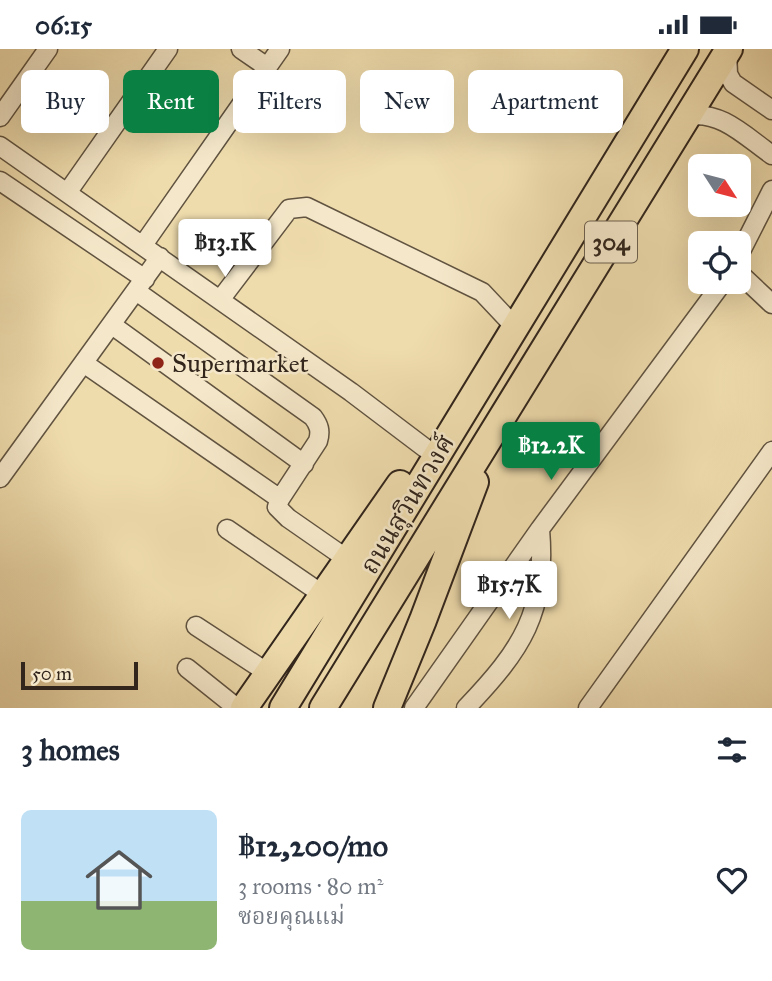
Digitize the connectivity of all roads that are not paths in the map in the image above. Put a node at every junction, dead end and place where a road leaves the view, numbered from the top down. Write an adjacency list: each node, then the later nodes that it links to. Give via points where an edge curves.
1 (48, 49): 10 (street)
2 (168, 49): 15 (street)
3 (240, 49): 7 (street)
4 (280, 49): 7 (street)
5 (685, 49): 25 (highway, ถนนสุวินทวงศ์ / 304)
6 (728, 50): 8 (street, via 728,74 733,83); 9 (highway, ถนนสุวินทวงศ์ / 304)
7 (267, 67): 17 (street)
8 (772, 110)
9 (688, 116): 12 (street, via 721,119); 28 (highway, ถนนสุวินทวงศ์ / 304)
10 (0, 117)
11 (0, 146): 15 (street)
12 (772, 155)
13 (0, 181): 20 (street)
14 (772, 190): 16 (street)
15 (67, 193): 17 (street)
16 (751, 231)
17 (143, 245): 18 (street)
18 (160, 257): 20 (street); 22 (street)
19 (751, 284): 23 (street)
20 (140, 285): 24 (street); 31 (street, via 313,417 320,434)
21 (714, 294): 35 (street)
22 (220, 300): 25 (street, via 289,209 307,207 482,292); 29 (street)
23 (772, 304)
24 (113, 325): 26 (street); 31 (street)
25 (515, 327): 27 (highway, ถนนสุวินทวงศ์ / 304)
26 (85, 364): 32 (street); 33 (street)
27 (461, 415): 29 (highway); 43 (highway, ถนนสุวินทวงศ์ / 304)
28 (492, 434): 44 (highway, ถนนสุวินทวงศ์ / 304); 45 (highway)
29 (425, 448): 36 (highway)
30 (772, 450): 48 (street)
31 (304, 464): 33 (street)
32 (0, 478)
33 (280, 499): 36 (street, via 280,512)
34 (227, 529): 37 (street)
35 (540, 529): 46 (street); 47 (street, via 543,564 530,625 491,682)
36 (347, 559): 37 (highway)
37 (322, 594): 40 (highway)
38 (196, 626): 40 (street)
39 (187, 668): 41 (street)
40 (268, 673): 42 (highway)
41 (237, 708)
42 (244, 708)
43 (283, 708)
44 (323, 708)
45 (387, 708)
46 (414, 708)
47 (466, 708)
48 (589, 708)

